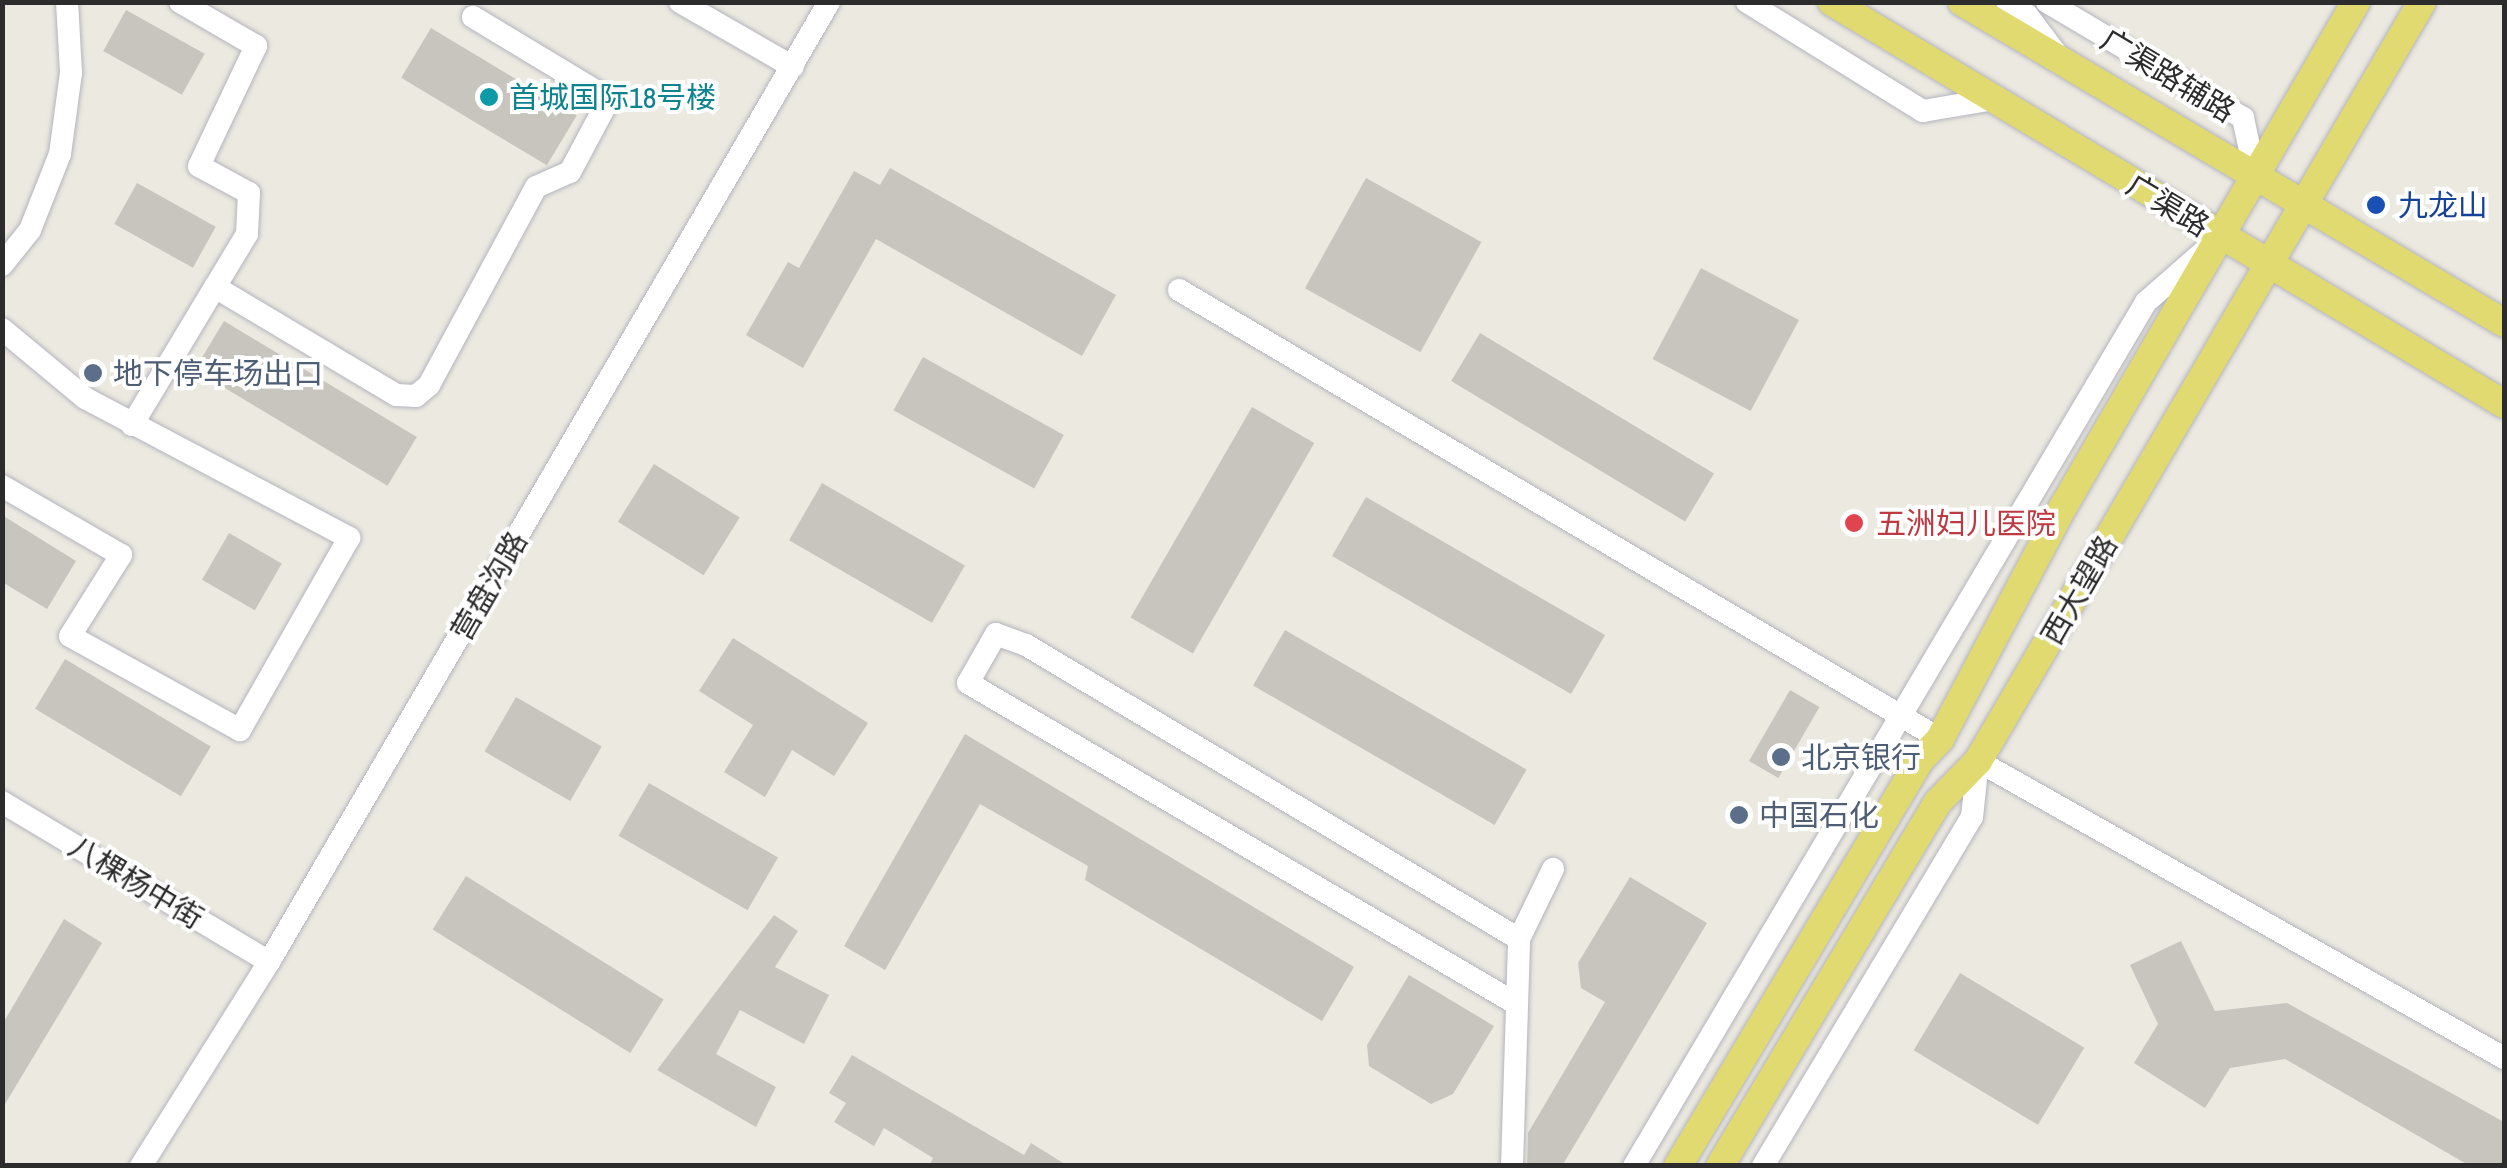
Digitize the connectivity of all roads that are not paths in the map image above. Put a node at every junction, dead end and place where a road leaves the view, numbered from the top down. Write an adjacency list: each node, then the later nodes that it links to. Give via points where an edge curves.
1 (67, 2): 19 (street, via 72,73 60,154 30,230)
2 (180, 2): 21 (street, via 256,46 199,166 249,193 247,234)
3 (680, 2): 14 (street)
4 (829, 2): 14 (street, 营盘沟路)
5 (1748, 2): 15 (street, via 1923,111)
6 (1832, 2): 15 (main road, 广渠路)
7 (1962, 2): 13 (main road)
8 (2007, 2): 13 (street)
9 (2047, 2): 16 (street, 广渠路辅路, via 2243,118)
10 (2356, 2): 16 (main road, 西大望路)
11 (2422, 2): 17 (main road, 西大望路)
12 (473, 16): 21 (street, via 609,99 570,172 536,187 429,385 416,396 396,395)
13 (2060, 58): 16 (main road)
14 (793, 66): 35 (street, 营盘沟路)
15 (1993, 99): 18 (main road, 广渠路)
16 (2255, 173): 17 (main road); 18 (main road, 西大望路)
17 (2306, 205): 20 (main road, 西大望路); 23 (main road)
18 (2220, 237): 20 (main road, 广渠路); 29 (street, via 2146,302); 30 (main road, 西大望路, via 2063,507)
19 (2, 265)
20 (2269, 266): 26 (main road, 广渠路); 31 (main road, 西大望路)
21 (215, 287): 27 (street)
22 (1179, 290): 29 (street)
23 (2504, 324)
24 (2, 326): 25 (street); 27 (street, via 86,398)
25 (56, 353)
26 (2504, 404)
27 (132, 425): 28 (street, via 349,538 240,730 70,636 121,555)
28 (2, 486)
29 (1899, 715): 30 (street); 40 (street)
30 (1940, 739): 41 (main road, 西大望路, via 1920,760)
31 (1978, 761): 37 (street); 42 (main road, 西大望路, via 1938,802); 43 (street, via 1972,817)
32 (2, 802): 35 (street, 八棵杨中街)
33 (1554, 869): 34 (street)
34 (1519, 940): 36 (street); 36 (street, via 1026,645 996,634 968,683)
35 (269, 962): 38 (street, 营盘沟路)
36 (1515, 1003): 39 (street)
37 (2504, 1058)
38 (141, 1166)
39 (1512, 1166)
40 (1634, 1166)
41 (1678, 1166)
42 (1720, 1166)
43 (1762, 1166)

